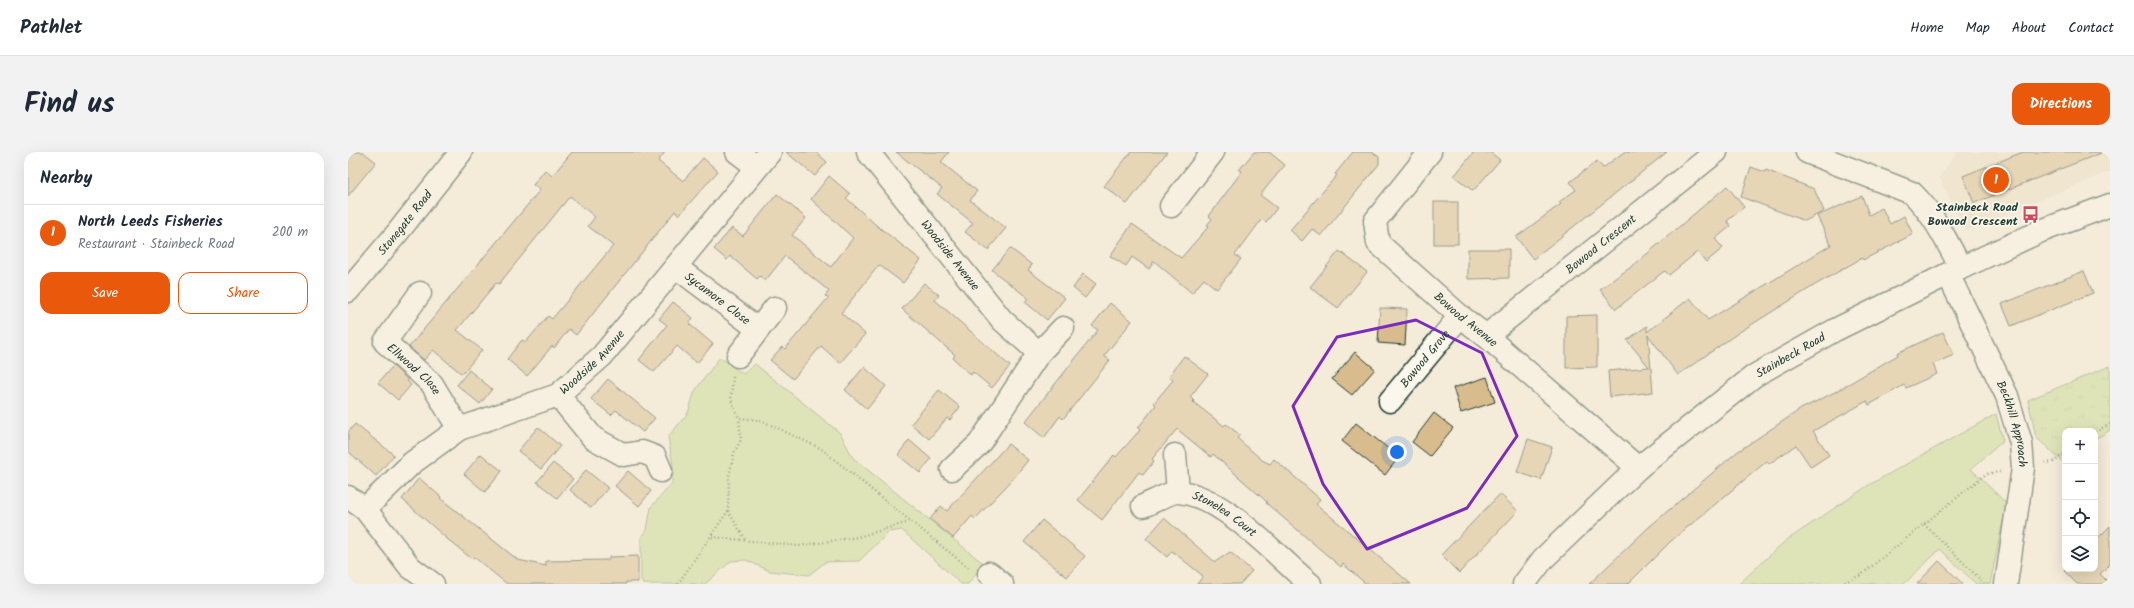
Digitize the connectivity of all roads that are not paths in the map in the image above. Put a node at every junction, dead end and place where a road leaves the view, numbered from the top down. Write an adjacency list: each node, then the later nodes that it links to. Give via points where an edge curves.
1 (461, 152): 13 (street, Stonegate Road)
2 (737, 152): 8 (street)
3 (868, 152): 20 (street, Woodside Avenue, via 1002,320)
4 (1213, 152): 10 (street)
5 (1430, 152): 16 (street, Bowood Avenue, via 1375,222 1378,243)
6 (1716, 152): 19 (street, Bowood Crescent)
7 (1807, 152): 12 (street, via 1912,193 1935,221)
8 (763, 160): 11 (street, Woodside Avenue)
9 (2110, 205): 12 (street, Stainbeck Road, via 2041,231)
10 (1171, 206)
11 (676, 267): 18 (street, Sycamore Close); 22 (street, Woodside Avenue, via 602,356)
12 (1955, 271): 26 (street, Stainbeck Road, via 1835,330 1754,376); 35 (street, Beckhill Approach, via 2007,396 2021,443 2023,468)
13 (348, 291)
14 (420, 293): 24 (street, Ellwood Close, via 385,342 432,384)
15 (775, 308): 18 (street, Sycamore Close)
16 (1460, 316): 19 (street, Bowood Avenue); 23 (street, Bowood Grove)
17 (1063, 328): 20 (street)
18 (758, 329): 21 (street, Sycamore Close)
19 (1486, 336): 26 (street, Bowood Avenue)
20 (1039, 354): 27 (street, via 979,444)
21 (738, 356)
22 (558, 395): 24 (street, Woodside Avenue); 28 (street, via 593,438 624,455 642,452 655,457)
23 (1390, 401)
24 (459, 429): 30 (street, Woodside Avenue)
25 (1175, 455): 29 (street)
26 (1638, 468): 34 (street, Stainbeck Road, via 1543,559)
27 (952, 469)
28 (661, 471)
29 (1178, 491): 31 (street, Stonelea Court); 32 (street, Stonelea Court, via 1206,499 1242,524)
30 (356, 503): 33 (street, via 410,567)
31 (1143, 506)
32 (1295, 580)
33 (433, 584)
34 (1524, 584)
35 (2006, 584)

